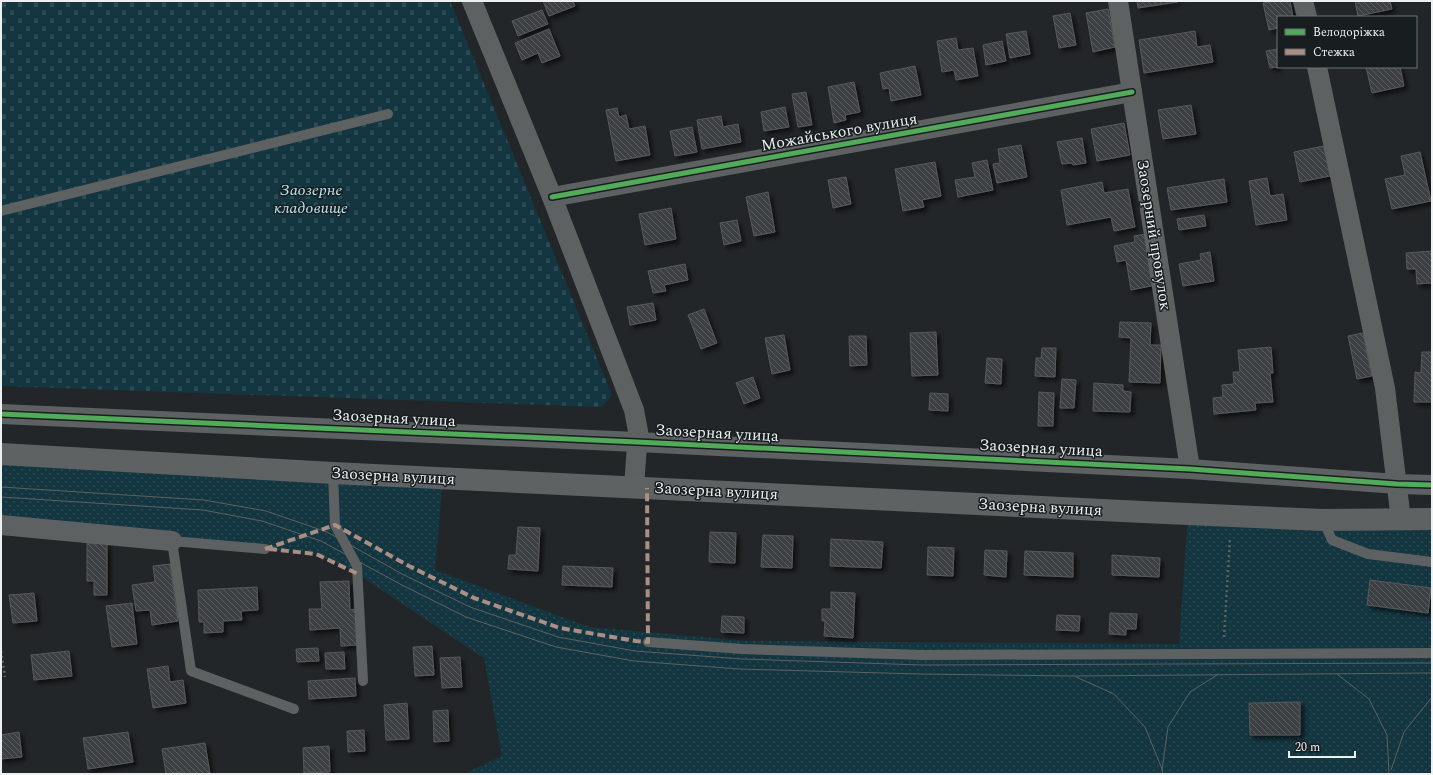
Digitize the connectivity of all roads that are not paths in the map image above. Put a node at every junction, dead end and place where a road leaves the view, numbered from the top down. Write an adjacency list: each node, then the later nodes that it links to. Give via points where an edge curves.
1 (472, 1): 8 (street)
2 (1118, 1): 6 (street, Заозерний провулок)
3 (1303, 1): 4 (street)
4 (1306, 16)
5 (1317, 68): 15 (street, via 1385,388)
6 (1132, 92): 8 (street, Можайського вулиця); 13 (street, Заозерний провулок)
7 (388, 114): 9 (lane)
8 (552, 197): 11 (street, via 634,410 638,431)
9 (1, 211)
10 (1, 414): 11 (street, Заозерная улица)
11 (637, 442): 13 (street, Заозерная улица); 17 (street)
12 (1, 454): 14 (main road, Заозерна вулиця)
13 (1190, 469): 15 (street, Заозерная улица)
14 (333, 473): 17 (main road, Заозерна вулиця); 27 (lane, via 335,525 357,566)
15 (1397, 484): 16 (street, Заозерная улица); 20 (street)
16 (1432, 485)
17 (634, 487): 19 (main road, Заозерна вулиця)
18 (1432, 519): 20 (main road, Заозерна вулиця)
19 (1323, 520): 20 (main road, Заозерна вулиця); 24 (lane, via 1332,540 1368,554)
20 (1401, 520)
21 (1, 525): 22 (street)
22 (172, 541): 23 (lane); 28 (lane, via 191,671)
23 (265, 549)
24 (1432, 562)
25 (648, 642): 26 (lane, via 742,649 922,655)
26 (1432, 653)
27 (363, 681)
28 (294, 709)

